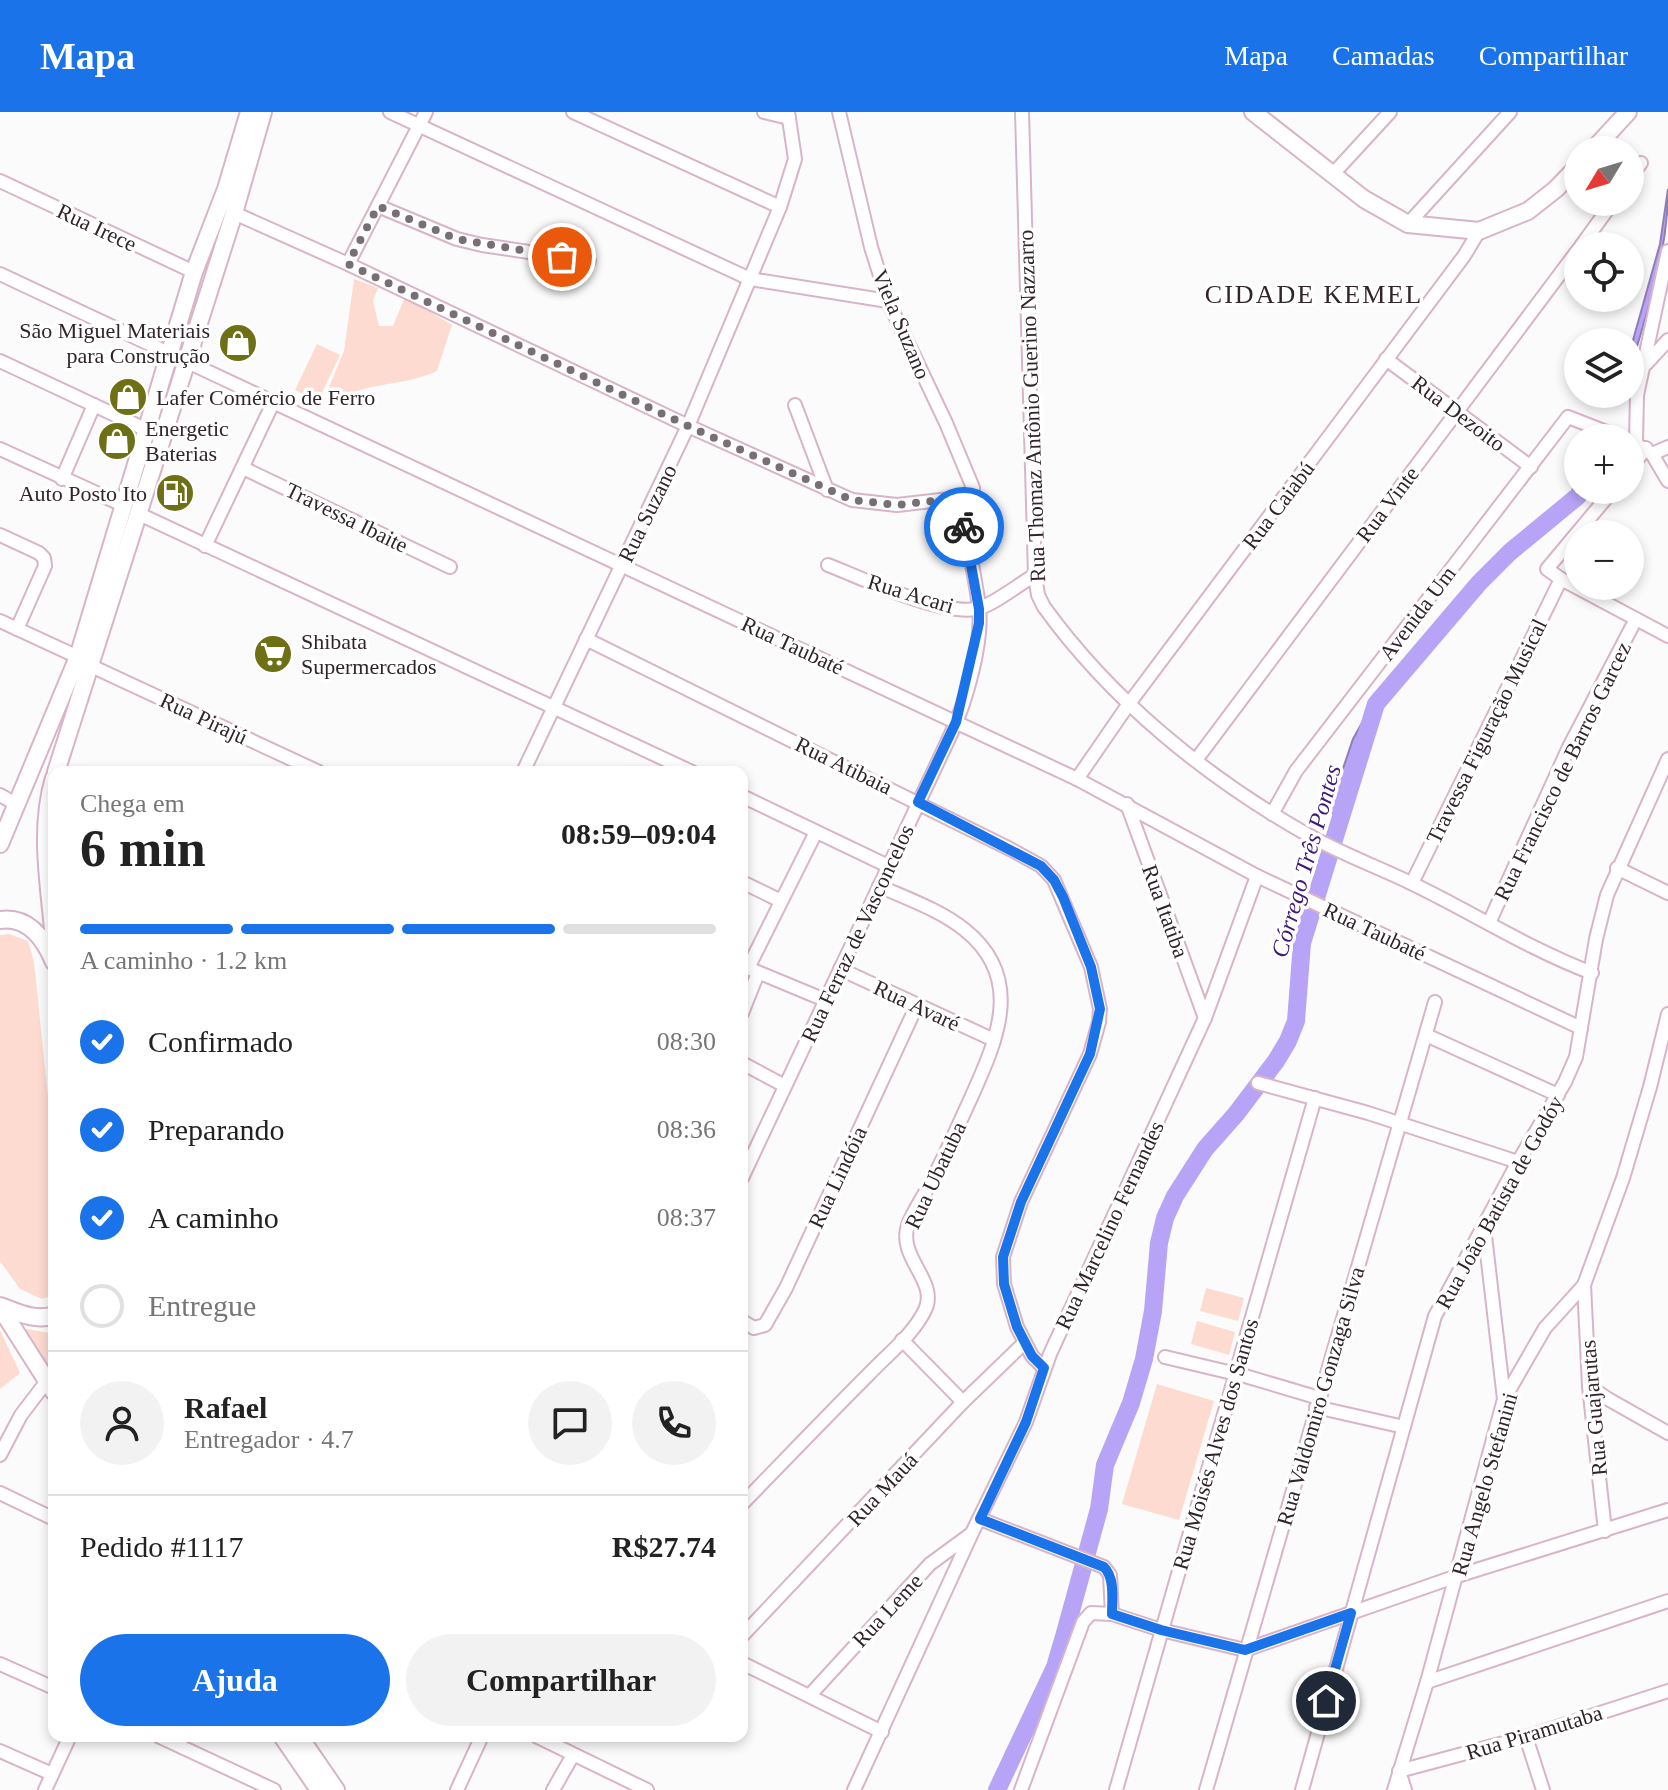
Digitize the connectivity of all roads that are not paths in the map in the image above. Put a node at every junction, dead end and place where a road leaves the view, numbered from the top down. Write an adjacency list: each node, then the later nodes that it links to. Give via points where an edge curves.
1 (249, 112): 28 (main road)
2 (263, 112): 21 (main road)
3 (390, 112): 14 (street)
4 (426, 112): 14 (street)
5 (573, 112): 20 (street)
6 (764, 112): 13 (street)
7 (839, 112): 31 (street, Viela Suzano)
8 (1022, 112): 63 (street, Rua Thomaz Antônio Guerino Nazzarro)
9 (1390, 112): 16 (street)
10 (1510, 112): 22 (street)
11 (1628, 112): 15 (main road)
12 (1261, 114): 16 (main road)
13 (788, 115): 20 (street, Rua Suzano, via 795,159)
14 (420, 126): 19 (street); 30 (street)
15 (1606, 136)
16 (1333, 174): 22 (main road, via 1382,212)
17 (1564, 181): 23 (main road, via 1528,211)
18 (1, 183): 28 (street, Rua Irece)
19 (378, 206): 25 (street, via 457,239); 26 (street)
20 (780, 207): 30 (street, Rua Suzano)
21 (234, 213): 26 (street); 36 (main road)
22 (1408, 224): 23 (main road)
23 (1479, 231): 34 (street, Rua Caiabú)
24 (1668, 251): 37 (street)
25 (589, 261)
26 (348, 264): 44 (street)
27 (1564, 269): 42 (street, Rua Vinte)
28 (194, 272): 33 (main road)
29 (0, 274): 33 (street, Rua Taubaté)
30 (750, 279): 31 (street); 44 (street, Rua Suzano)
31 (888, 301): 55 (street, Viela Suzano, via 973,488)
32 (1668, 340): 38 (street)
33 (169, 355): 36 (street, Rua Taubaté); 45 (main road)
34 (1386, 359): 42 (street, Rua Dezoito); 72 (street, Rua Caiabú)
35 (0, 361): 40 (street)
36 (186, 361): 39 (street, Rua Taubaté); 57 (main road)
37 (1644, 362)
38 (1644, 366)
39 (273, 403): 51 (street); 60 (street, Rua Taubaté)
40 (94, 405): 45 (street); 52 (street)
41 (795, 405): 54 (street)
42 (1456, 411): 50 (street, Rua Dezoito); 76 (street, Rua Vinte)
43 (1584, 424): 50 (street, Avenida Um, via 1568,417)
44 (688, 426): 54 (street); 60 (street, Rua Suzano)
45 (147, 430): 57 (main road)
46 (1644, 446): 47 (street)
47 (1668, 447)
48 (0, 449): 52 (street)
49 (1644, 450): 53 (street)
50 (1531, 467): 88 (street, Avenida Um, via 1296,771)
51 (243, 468): 59 (street); 62 (street, Travessa Ibaite)
52 (62, 479): 57 (street)
53 (1668, 481)
54 (827, 490): 55 (street, via 852,500 897,505)
55 (958, 498): 65 (street, Rua Ferraz de Vasconcelos)
56 (1601, 504): 64 (street, via 1547,569)
57 (131, 510): 59 (street); 71 (main road)
58 (0, 535): 68 (street, via 44,558)
59 (205, 546): 73 (street)
60 (622, 565): 70 (street, Rua Suzano); 74 (street, Rua Taubaté)
61 (828, 565): 65 (street, Rua Acari, via 914,598)
62 (450, 567)
63 (1035, 575): 65 (street, Rua Acari); 72 (street, Rua Thomaz Antônio Guerino Nazzarro, via 1044,607)
64 (1561, 579): 66 (street); 95 (street, Travessa Figuração Musical)
65 (979, 609): 74 (street, Rua Ferraz de Vasconcelos, via 974,656)
66 (1636, 619): 69 (street); 102 (street, Rua Francisco de Barros Garcez, via 1569,747)
67 (0, 621): 68 (street, Rua Pirajú)
68 (17, 629): 71 (street, Rua Pirajú)
69 (1668, 636)
70 (586, 639): 73 (street, Rua Suzano); 85 (street, Rua Atibaia)
71 (84, 661): 77 (main road); 78 (street, Rua Pirajú); 86 (main road)
72 (1128, 705): 76 (street, Rua Thomaz Antônio Guerino Nazzarro); 81 (street, Rua Caiabú)
73 (553, 706): 79 (street, Rua Suzano); 80 (street)
74 (956, 722): 81 (street, Rua Taubaté); 85 (street, Rua Ferraz de Vasconcelos)
75 (1668, 759): 82 (street, Rua João Batista de Godóy)
76 (1196, 760): 88 (street, Rua Thomaz Antônio Guerino Nazzarro)
77 (58, 766)
78 (306, 766)
79 (526, 766)
80 (679, 766)
81 (1077, 779): 87 (street, Rua Taubaté)
82 (1662, 786): 93 (street, Rua João Batista de Godóy)
83 (0, 795): 86 (street)
84 (748, 799): 89 (street)
85 (918, 802): 92 (street, Rua Ferraz de Vasconcelos); 129 (street, Rua Atibaia, via 1041,866 1054,880 1091,967 1100,1009 1090,1054 1021,1202 1003,1257 1004,1284)
86 (16, 804): 90 (main road)
87 (1127, 804): 94 (street, Rua Taubaté); 111 (street, Rua Itatiba)
88 (1272, 814): 95 (street, Rua Thomaz Antônio Guerino Nazzarro)
89 (816, 832): 92 (street); 100 (street)
90 (0, 844)
91 (48, 844): 98 (main road)
92 (888, 866): 97 (street, Rua Ferraz de Vasconcelos)
93 (1617, 868): 99 (street); 106 (street, Rua João Batista de Godóy, via 1600,917)
94 (1257, 876): 111 (street, Rua Marcelino Fernandes); 112 (street, Rua Taubaté)
95 (1412, 883): 102 (street, Rua Thomaz Antônio Guerino Nazzarro)
96 (748, 885): 100 (street)
97 (879, 886): 105 (street, Rua Ferraz de Vasconcelos); 114 (street, Rua Ubatuba, via 941,914 991,958 1002,1007)
98 (48, 889)
99 (1668, 893)
100 (781, 901): 104 (street)
101 (0, 920): 103 (main road, via 26,924)
102 (1489, 923): 106 (street, Rua Thomaz Antônio Guerino Nazzarro)
103 (48, 951)
104 (749, 969): 107 (street)
105 (840, 969): 107 (street, Rua Ferraz de Vasconcelos); 109 (street, Rua Avaré)
106 (1592, 973): 112 (street, Rua João Batista de Godóy)
107 (825, 1000): 117 (street, Rua Ferraz de Vasconcelos)
108 (1435, 1002): 113 (street, Rua Valdomiro Gonzaga Silva)
109 (917, 1005): 114 (street, Rua Avaré); 127 (street, Rua Lindóia, via 774,1309 762,1327)
110 (1668, 1014): 124 (street, Rua Angelo Stefanini, via 1623,1178)
111 (1205, 1018): 131 (street, Rua Marcelino Fernandes)
112 (1581, 1028): 118 (street, Rua João Batista de Godóy, via 1576,1057)
113 (1426, 1035): 118 (street); 120 (street, Rua Valdomiro Gonzaga Silva)
114 (994, 1040): 128 (street, Rua Ubatuba, via 908,1226 907,1251 929,1296)
115 (748, 1066): 117 (street)
116 (1258, 1083): 119 (street)
117 (785, 1086): 121 (street, Rua Ferraz de Vasconcelos)
118 (1558, 1095): 122 (street, Rua João Batista de Godóy)
119 (1315, 1098): 120 (street); 132 (street, Rua Moisés Alves dos Santos)
120 (1400, 1123): 122 (street); 138 (street, Rua Valdomiro Gonzaga Silva)
121 (748, 1155)
122 (1518, 1162): 123 (street, Rua João Batista de Godóy)
123 (1484, 1227): 136 (street); 139 (street, Rua João Batista de Godóy, via 1435,1316)
124 (1584, 1285): 134 (street, Rua Guajarutas); 136 (street, Rua Angelo Stefanini, via 1545,1328)
125 (0, 1307): 126 (main road); 133 (main road)
126 (48, 1317)
127 (748, 1324)
128 (902, 1340): 137 (street); 143 (street, Rua Ubatuba)
129 (1024, 1343): 131 (street, Rua Atibaia); 137 (street, Rua Mauá)
130 (1165, 1357): 132 (street)
131 (1044, 1368): 146 (street, Rua Marcelino Fernandes, via 1026,1422)
132 (1236, 1373): 138 (street); 154 (street, Rua Moisés Alves dos Santos)
133 (48, 1383)
134 (1589, 1386): 140 (street); 147 (street, Rua Guajarutas)
135 (48, 1388): 141 (street, via 21,1415)
136 (1504, 1399): 149 (street, Rua Angelo Stefanini)
137 (963, 1402): 153 (street, Rua Mauá)
138 (1318, 1403): 139 (street); 155 (street, Rua Valdomiro Gonzaga Silva)
139 (1404, 1427): 151 (street, Rua João Batista de Godóy)
140 (1668, 1433)
141 (0, 1455)
142 (0, 1493): 145 (street)
143 (748, 1498)
144 (1668, 1510): 147 (street)
145 (48, 1516)
146 (980, 1519): 148 (street, Rua Marcelino Fernandes); 152 (street, via 1104,1567 1111,1581)
147 (1605, 1531): 149 (street)
148 (972, 1533): 161 (street, Rua Leme, via 930,1564); 162 (street, Rua Marcelino Fernandes)
149 (1457, 1576): 151 (street); 158 (street, Rua Angelo Stefanini)
150 (1668, 1601): 158 (street)
151 (1351, 1613): 155 (street); 185 (street, Rua João Batista de Godóy)
152 (1112, 1614): 154 (street); 182 (street, via 1087,1616)
153 (748, 1630)
154 (1161, 1630): 155 (street); 183 (street, Rua Moisés Alves dos Santos)
155 (1245, 1650): 184 (street, Rua Valdomiro Gonzaga Silva)
156 (0, 1664): 159 (street)
157 (748, 1666): 161 (street)
158 (1427, 1682): 172 (street, Rua Angelo Stefanini)
159 (48, 1685)
160 (1668, 1691): 163 (street, Rua Piramutaba)
161 (810, 1695): 162 (street)
162 (882, 1732): 181 (street, Rua Marcelino Fernandes)
163 (1526, 1737): 172 (street, Rua Piramutaba); 188 (street)
164 (67, 1742): 173 (street)
165 (171, 1742): 175 (street)
166 (286, 1742): 176 (main road)
167 (303, 1742): 177 (main road)
168 (479, 1742): 178 (street)
169 (548, 1742): 171 (street)
170 (0, 1751): 173 (street)
171 (573, 1755): 179 (street); 180 (street)
172 (1399, 1771): 186 (street, Rua Angelo Stefanini); 187 (street)
173 (52, 1774): 174 (street)
174 (45, 1790)
175 (274, 1790)
176 (319, 1790)
177 (336, 1790)
178 (457, 1790)
179 (553, 1790)
180 (647, 1790)
181 (854, 1790)
182 (1021, 1790)
183 (1116, 1790)
184 (1206, 1790)
185 (1302, 1790)
186 (1394, 1790)
187 (1405, 1790)
188 (1543, 1790)

